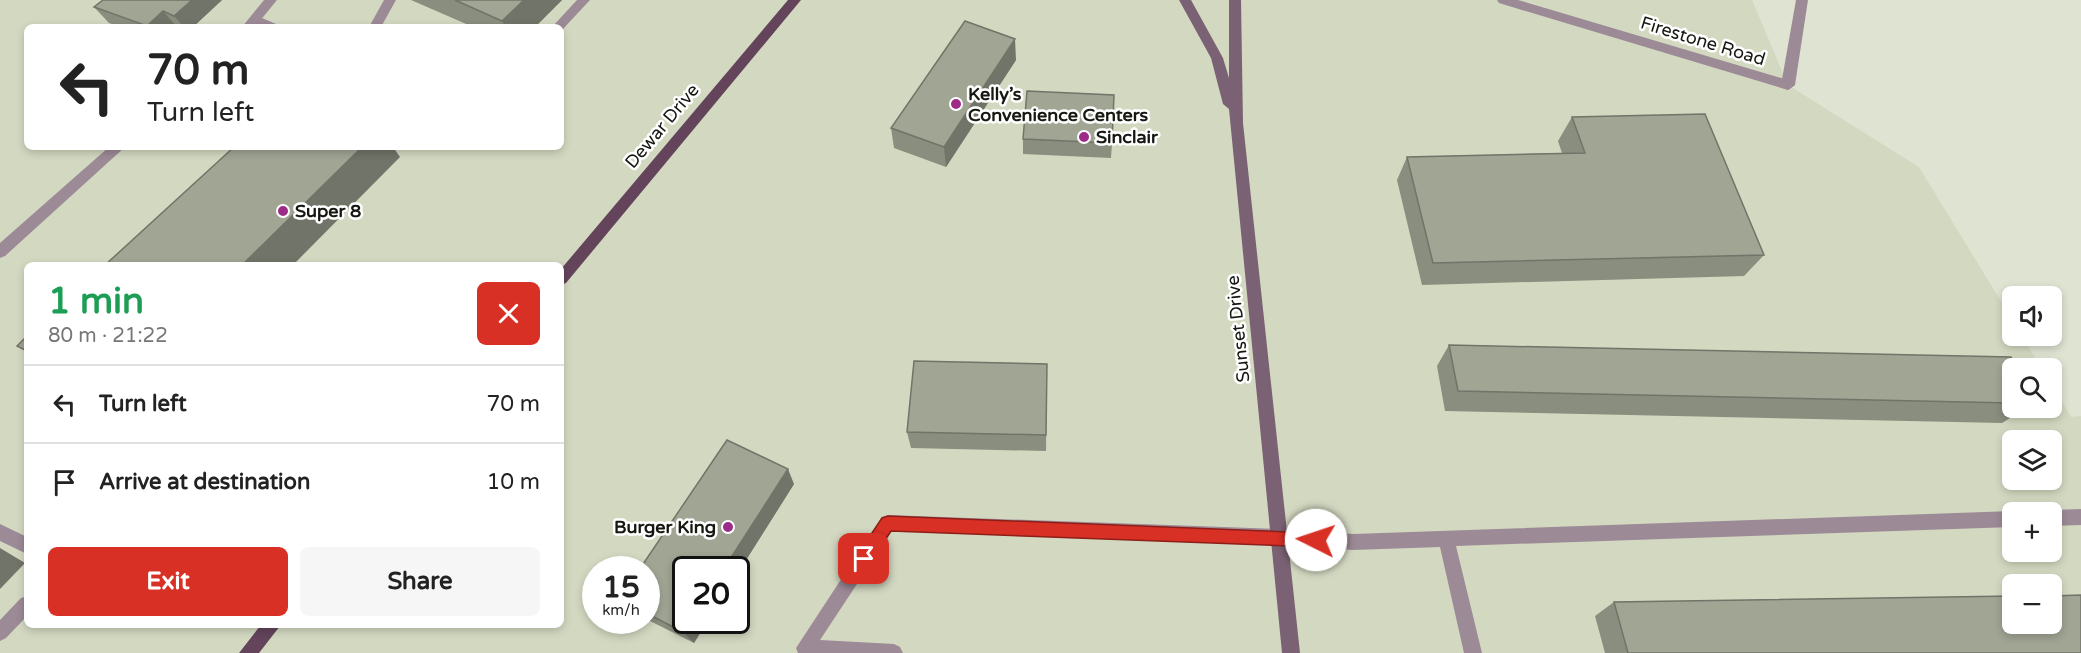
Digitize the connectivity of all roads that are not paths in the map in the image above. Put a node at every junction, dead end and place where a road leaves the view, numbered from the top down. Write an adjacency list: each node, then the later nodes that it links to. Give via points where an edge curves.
1 (271, 0): 9 (street)
2 (390, 0): 10 (street)
3 (584, 0): 11 (street)
4 (795, 0): 15 (main road, Dewar Drive)
5 (1185, 0): 12 (street, via 1217,58)
6 (1235, 0): 12 (street, Sunset Drive)
7 (1503, 0): 8 (street, Firestone Road, via 1788,85)
8 (1802, 0)
9 (251, 23)
10 (377, 24)
11 (561, 24)
12 (1236, 123): 20 (street, Sunset Drive)
13 (114, 150): 14 (street)
14 (0, 252)
15 (564, 275)
16 (2081, 517): 17 (street)
17 (2062, 518)
18 (2002, 519): 21 (street)
19 (0, 532): 22 (street)
20 (1279, 537): 21 (street, via 1353,542); 27 (street, via 888,524 805,648); 28 (street, Sunset Drive)
21 (1446, 539): 29 (street)
22 (24, 544)
23 (24, 607): 25 (street)
24 (269, 628): 26 (main road)
25 (0, 632)
26 (248, 653)
27 (894, 653)
28 (1291, 653)
29 (1473, 653)

